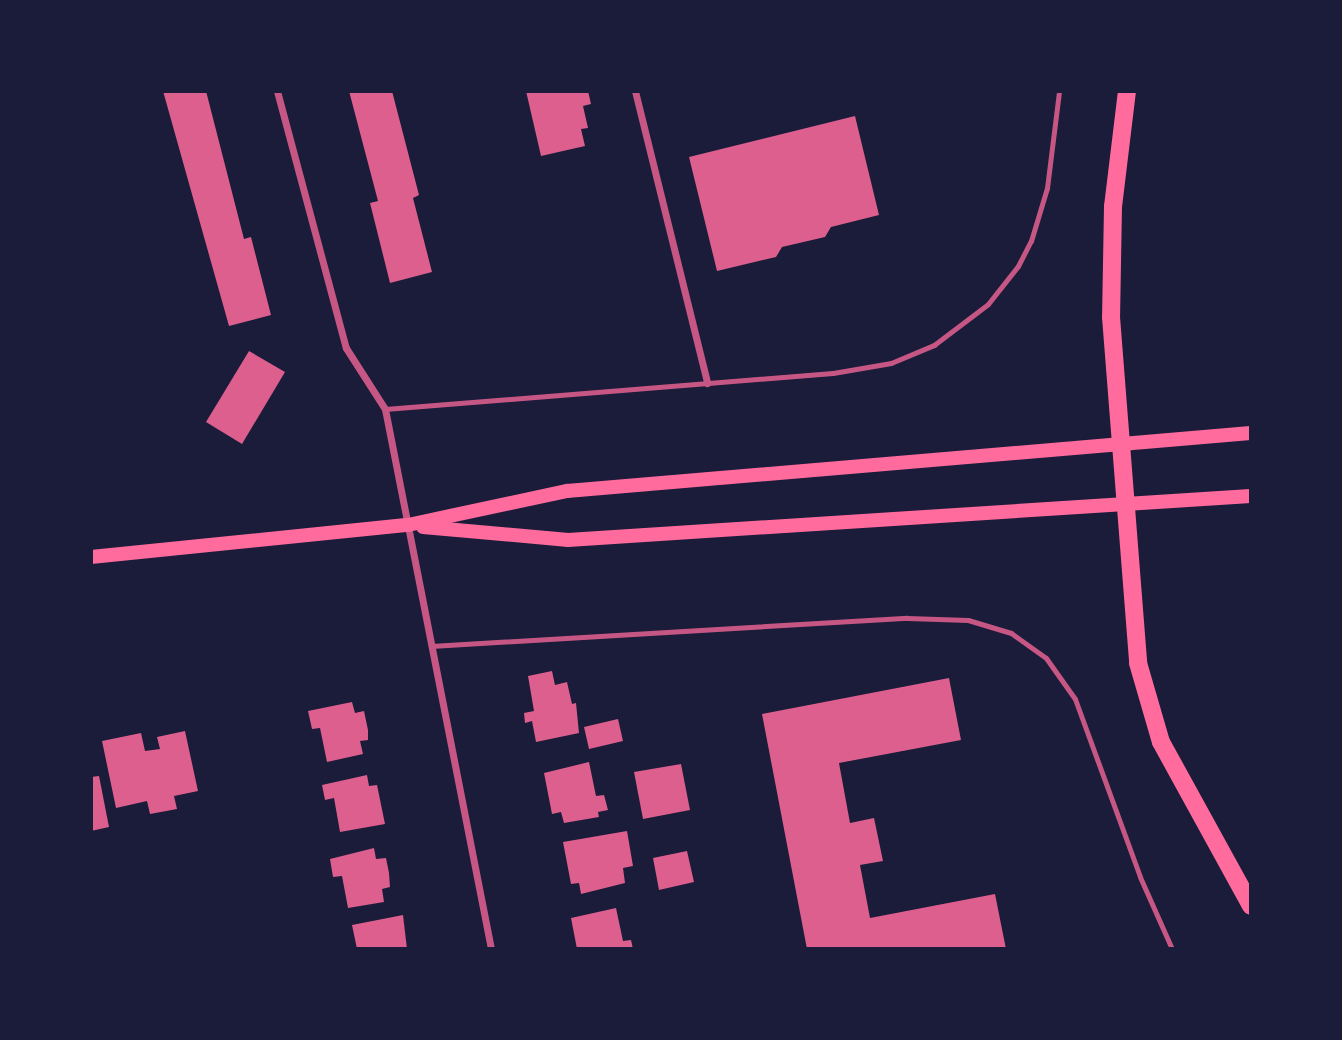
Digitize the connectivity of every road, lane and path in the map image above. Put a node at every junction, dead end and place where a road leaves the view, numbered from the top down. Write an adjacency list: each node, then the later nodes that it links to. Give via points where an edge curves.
1 (277, 91): 6 (street, via 346,348)
2 (635, 91): 5 (street)
3 (1059, 91): 5 (lane, via 1049,175 1031,241 1004,286 971,320 934,345 891,363 834,373)
4 (1127, 91): 8 (main road, via 1113,206 1111,317)
5 (707, 383): 6 (lane)
6 (385, 409): 11 (street)
7 (1251, 433): 8 (main road)
8 (1117, 442): 10 (main road); 11 (main road, via 567,491)
9 (1251, 496): 10 (main road)
10 (1122, 506): 11 (main road, via 568,540); 14 (main road, via 1130,607 1148,709 1161,742)
11 (408, 525): 12 (main road); 13 (street)
12 (91, 557)
13 (431, 646): 15 (street); 16 (lane, via 907,618 968,620 1011,633 1046,658 1075,699 1140,877)
14 (1251, 906)
15 (491, 949)
16 (1172, 949)

